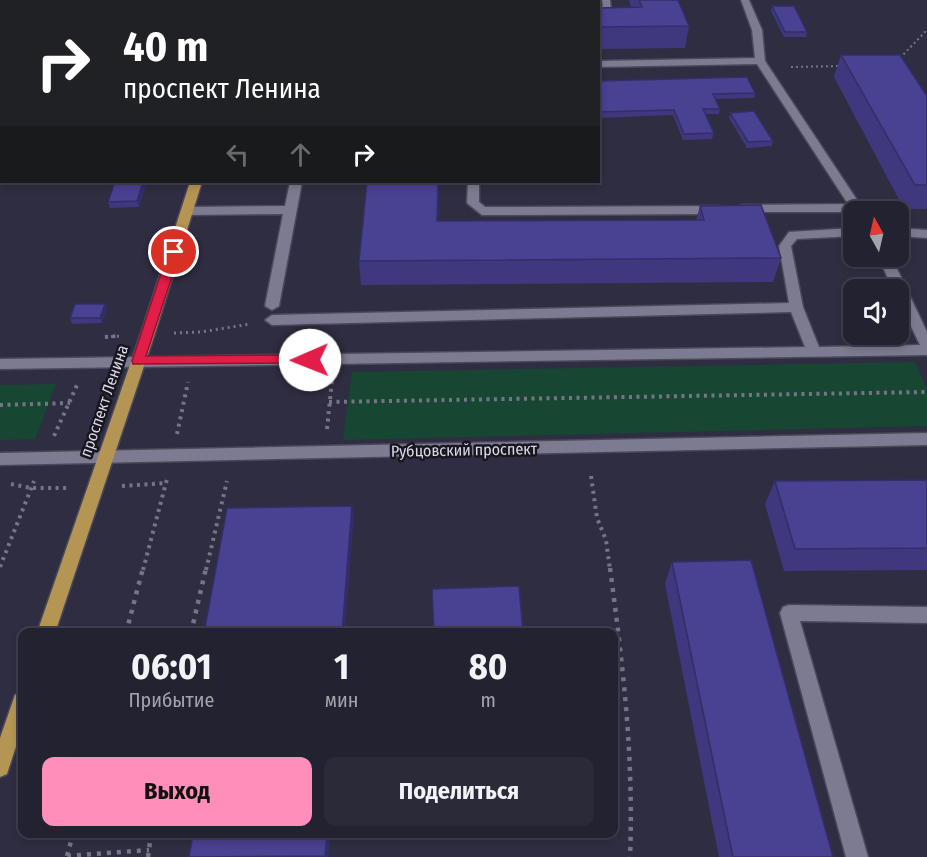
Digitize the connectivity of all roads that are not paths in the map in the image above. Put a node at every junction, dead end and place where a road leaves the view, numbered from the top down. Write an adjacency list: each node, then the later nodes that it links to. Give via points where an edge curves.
1 (606, 0): 3 (street, via 608,9)
2 (745, 0): 5 (street, via 757,30)
3 (600, 9)
4 (600, 64): 5 (street)
5 (762, 65): 9 (street)
6 (196, 183): 12 (main road, проспект Ленина)
7 (296, 183): 11 (street)
8 (473, 183): 10 (street, via 472,203 482,211)
9 (853, 201)
10 (843, 209)
11 (290, 210): 12 (street); 17 (street, via 272,313)
12 (187, 211): 20 (main road, проспект Ленина)
13 (843, 233): 17 (street, via 794,235 785,246)
14 (909, 233): 15 (street)
15 (927, 234)
16 (889, 267): 18 (street)
17 (796, 307): 19 (street)
18 (927, 348): 19 (street)
19 (814, 352): 20 (street)
20 (138, 361): 21 (street); 23 (main road, проспект Ленина)
21 (0, 364)
22 (927, 439): 23 (street, Рубцовский проспект)
23 (105, 458): 24 (street, Рубцовский проспект); 26 (main road, проспект Ленина)
24 (0, 459)
25 (927, 615): 29 (street, via 789,613)
26 (48, 628)
27 (18, 713): 28 (main road)
28 (0, 767)
29 (857, 857)

